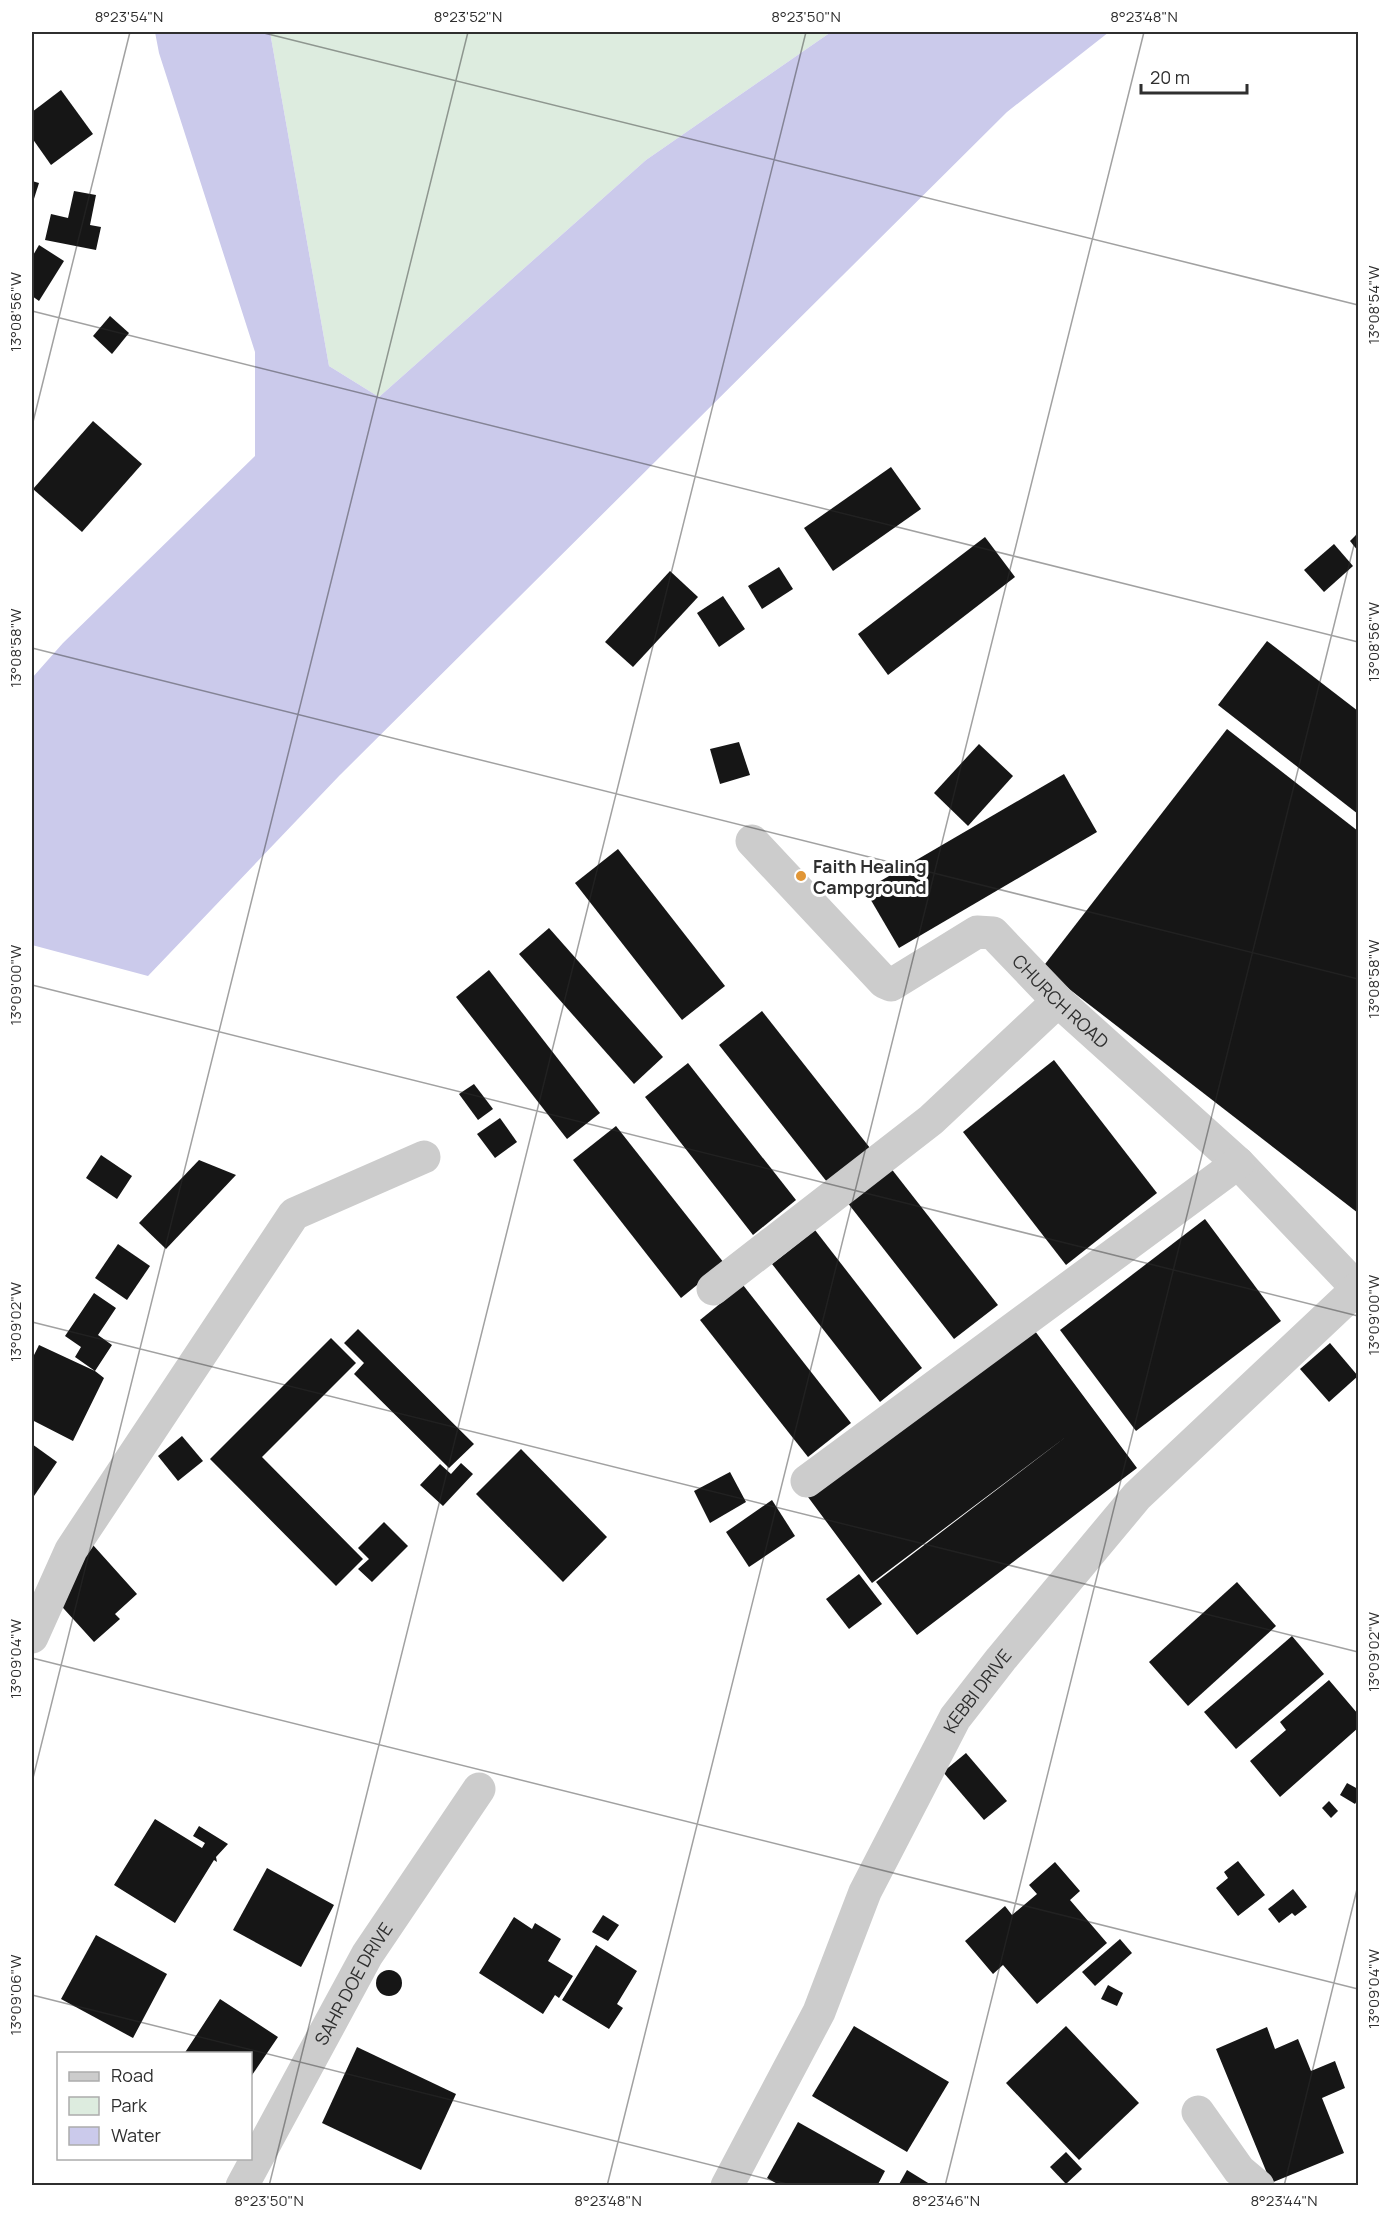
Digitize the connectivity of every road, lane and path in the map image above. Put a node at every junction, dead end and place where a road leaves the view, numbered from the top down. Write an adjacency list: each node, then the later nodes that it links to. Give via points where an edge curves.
1 (752, 841): 2 (street, CHURCH ROAD, via 884,982 891,985 977,932 993,933)
2 (1058, 1001): 4 (street, CHURCH ROAD); 6 (street, via 931,1120)
3 (424, 1156): 8 (street, via 294,1214 71,1550)
4 (1238, 1163): 5 (street, CHURCH ROAD); 7 (street)
5 (1358, 1288): 12 (street, KEBBI DRIVE, via 1137,1496 955,1718 865,1892 819,2012)
6 (713, 1289)
7 (807, 1480)
8 (32, 1637)
9 (479, 1789): 11 (street, SAHR DOE DRIVE, via 367,1955)
10 (1198, 2112): 13 (street, via 1239,2170)
11 (242, 2186)
12 (727, 2186)
13 (1258, 2186)

